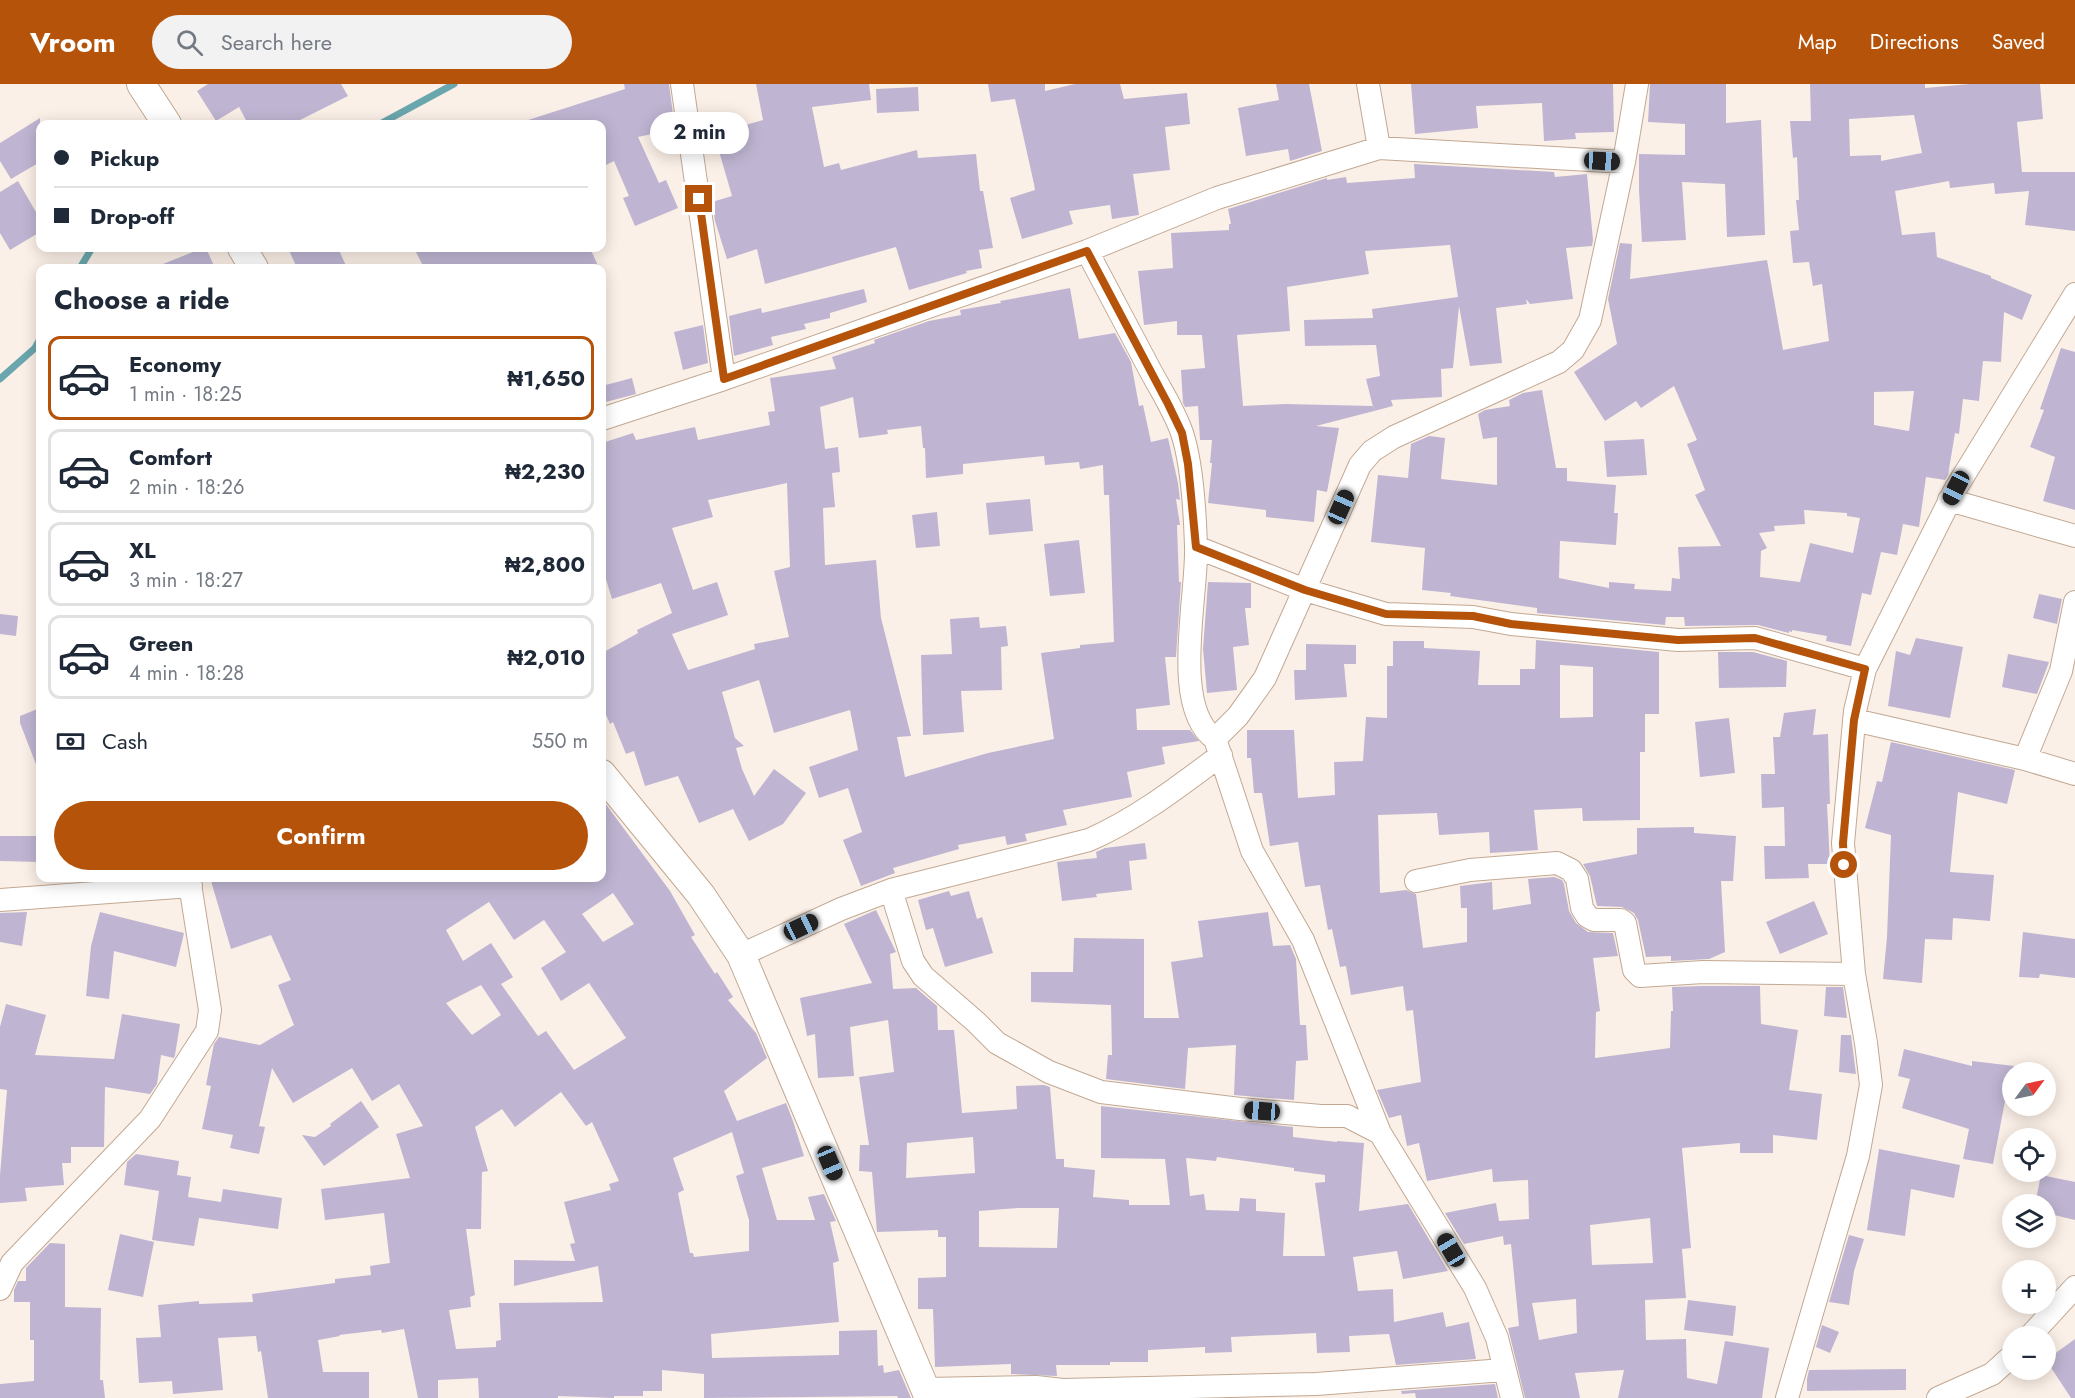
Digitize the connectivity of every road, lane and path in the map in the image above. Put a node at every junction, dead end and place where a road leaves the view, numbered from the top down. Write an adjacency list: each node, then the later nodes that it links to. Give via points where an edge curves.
1 (141, 84): 5 (street)
2 (682, 84): 10 (street)
3 (1368, 84): 6 (street)
4 (1637, 84): 7 (street)
5 (164, 120)
6 (1379, 148): 7 (street); 8 (street, via 1217,198)
7 (1624, 162): 15 (street, via 1590,320 1573,350 1559,362 1394,437 1372,451 1360,465)
8 (1087, 251): 10 (street); 14 (street, via 1182,433)
9 (2075, 294): 12 (street)
10 (724, 379): 11 (street)
11 (606, 419)
12 (1949, 500): 13 (street); 17 (street)
13 (2075, 536)
14 (1196, 547): 15 (street); 19 (street, via 1188,677 1201,725)
15 (1305, 590): 17 (street, via 1386,614 1473,616 1511,624 1678,640 1755,638); 19 (street, via 1265,678)
16 (2075, 602): 20 (street, via 2061,671)
17 (1865, 669): 18 (street)
18 (1854, 720): 20 (street); 28 (street, via 1843,843)
19 (1218, 747): 25 (street, via 1150,808 1089,840); 29 (street, via 1252,851 1303,940)
20 (2025, 759): 21 (street)
21 (2075, 774)
22 (606, 779): 27 (street, via 701,895)
23 (1416, 880): 28 (street, via 1470,870 1557,863 1571,870 1577,879 1587,916 1625,923 1634,970 1640,976 1703,972)
24 (190, 882): 26 (street); 31 (street, via 210,1010 207,1031 150,1119 12,1263)
25 (891, 890): 27 (street); 29 (street, via 913,961 923,976 997,1043 1049,1072 1101,1092 1240,1109 1347,1116)
26 (0, 900)
27 (741, 955): 35 (street)
28 (1854, 974): 37 (street, via 1871,1085 1858,1156)
29 (1380, 1133): 34 (street, via 1475,1288 1497,1338)
30 (2075, 1287): 32 (street)
31 (0, 1289)
32 (2039, 1326)
33 (2002, 1365): 38 (street, via 1992,1374)
34 (1504, 1370): 35 (street, via 1316,1384 1036,1388); 36 (street)
35 (927, 1394)
36 (1512, 1398)
37 (1787, 1398)
38 (1938, 1398)

